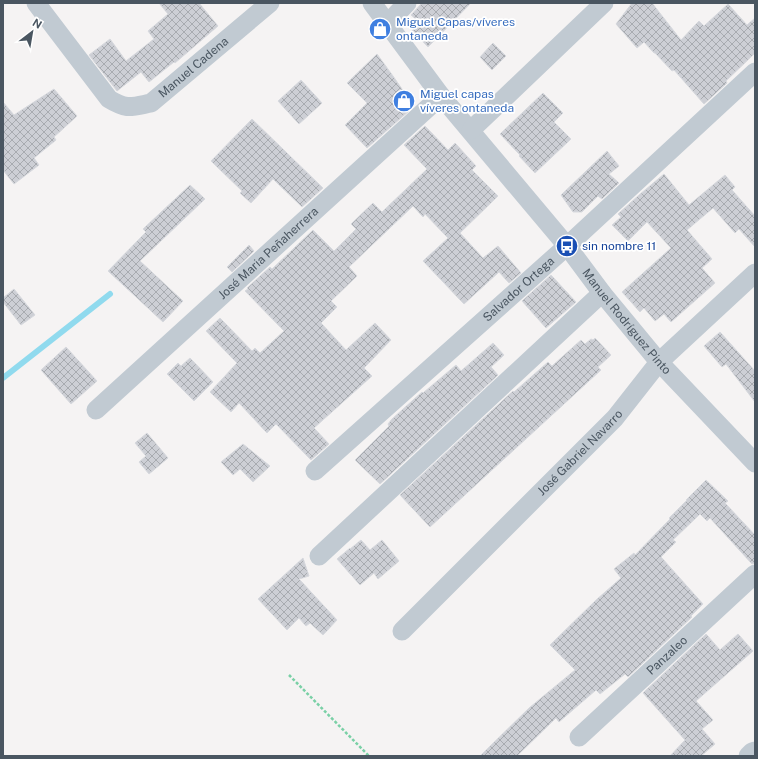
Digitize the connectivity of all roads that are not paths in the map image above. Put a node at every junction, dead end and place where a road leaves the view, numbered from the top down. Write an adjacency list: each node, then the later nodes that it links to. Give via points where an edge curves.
1 (36, 3): 2 (street, Manuel Cadena, via 109,99 128,108 150,103)
2 (270, 3)
3 (372, 3): 6 (street, Manuel Rodríguez Pinto)
4 (407, 3): 6 (street)
5 (604, 3): 9 (street)
6 (388, 23): 8 (street, Manuel Rodríguez Pinto)
7 (755, 72): 10 (street, Salvador Ortega)
8 (441, 96): 9 (street, Manuel Rodríguez Pinto); 14 (street, José Maria Peñaherrera)
9 (471, 130): 10 (street, Manuel Rodríguez Pinto)
10 (567, 246): 12 (street, Manuel Rodríguez Pinto); 16 (street, Salvador Ortega)
11 (755, 272): 13 (street, José Gabriel Navarro)
12 (602, 293): 13 (street, Manuel Rodríguez Pinto); 17 (street)
13 (659, 362): 15 (street, Manuel Rodríguez Pinto); 19 (street, José Gabriel Navarro, via 615,418)
14 (96, 410)
15 (755, 463)
16 (315, 471)
17 (319, 556)
18 (755, 574): 20 (street, Panzaleo)
19 (402, 631)
20 (579, 737)
21 (755, 752): 22 (street)
22 (748, 756)

